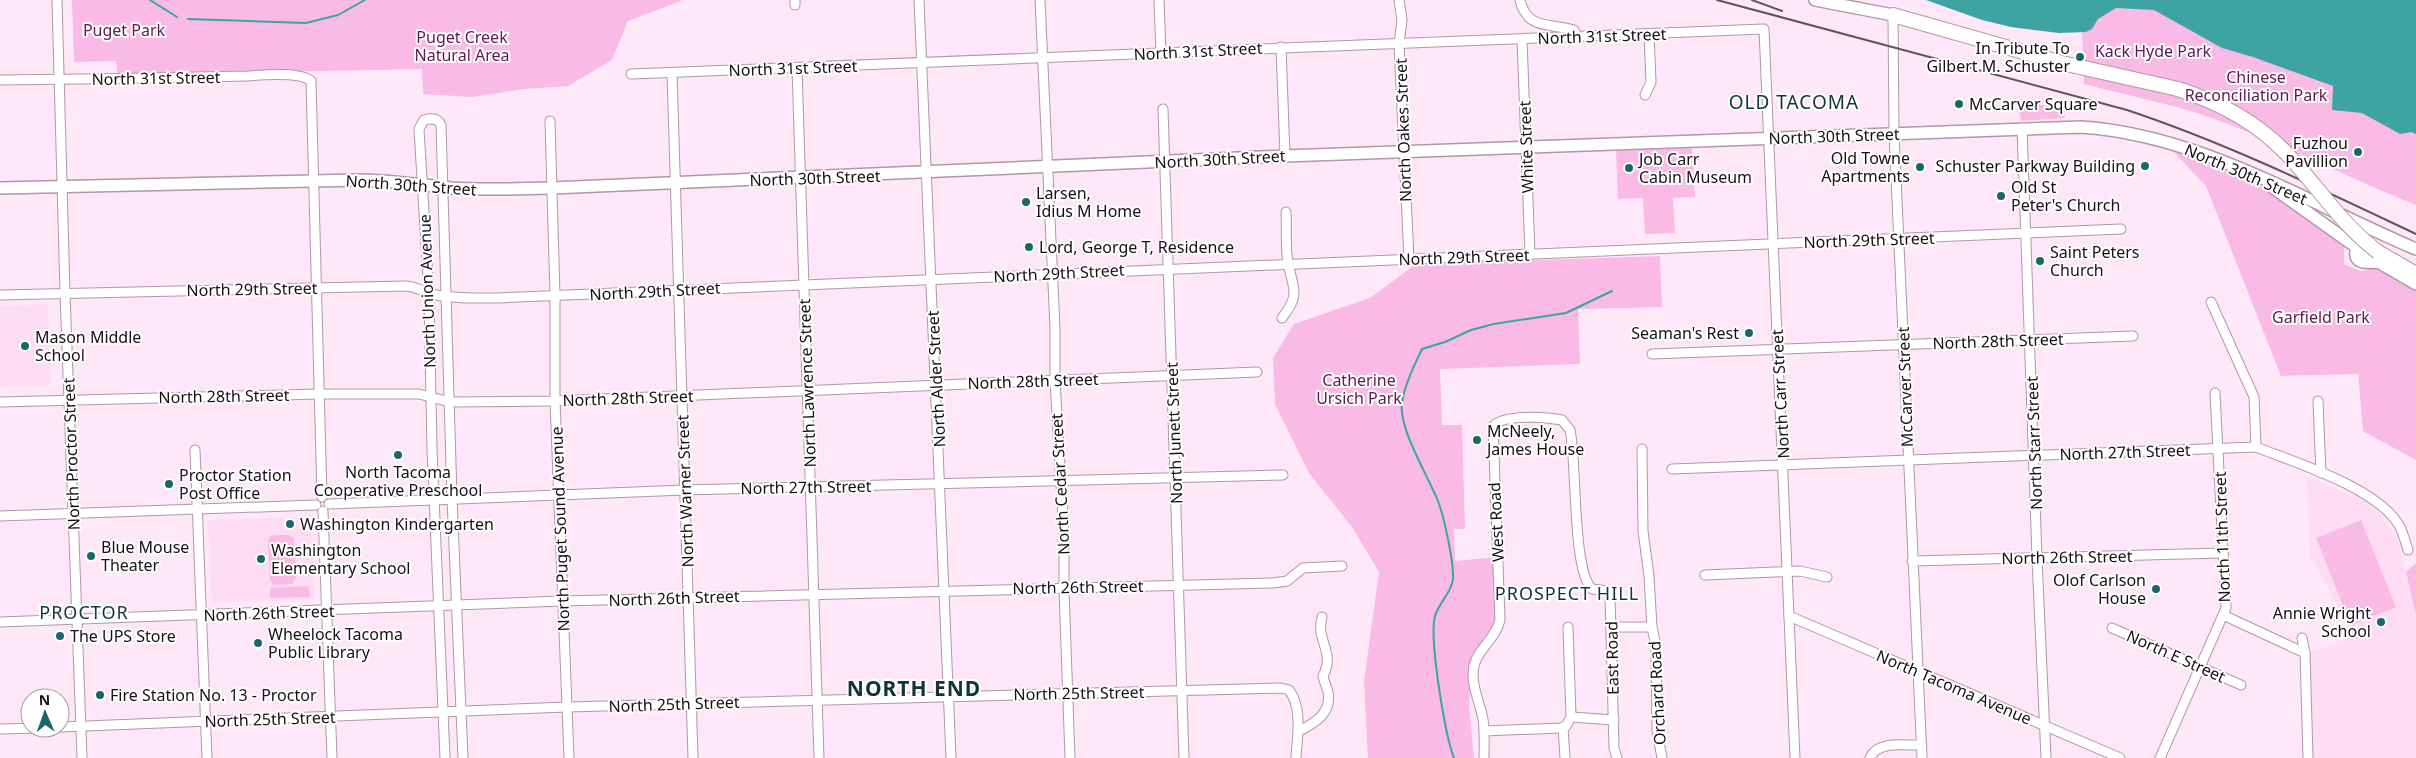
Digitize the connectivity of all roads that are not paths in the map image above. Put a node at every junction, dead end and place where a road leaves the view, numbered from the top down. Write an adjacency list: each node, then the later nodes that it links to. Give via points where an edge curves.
1 (57, 0): 21 (street, North Proctor Street)
2 (919, 0): 17 (street, North Alder Street)
3 (1040, 0): 16 (street, North Cedar Street)
4 (1159, 0): 15 (street)
5 (1399, 0): 13 (street, North Oakes Street, via 1402,20)
6 (1520, 0): 11 (street, via 1522,12 1530,20 1574,30)
7 (1815, 0): 8 (main road)
8 (1893, 15): 27 (street, McCarver Street); 52 (highway, bridge, via 2062,63 2178,89 2219,105 2263,132 2290,157)
9 (1764, 29): 10 (street, North 31st Street); 28 (street, North Carr Street)
10 (1649, 34): 11 (street, North 31st Street); 23 (street, via 1651,82)
11 (1577, 36): 12 (street, North 31st Street)
12 (1522, 39): 13 (street, North 31st Street); 29 (street, White Street)
13 (1399, 44): 14 (street, North 31st Street); 30 (street, North Oakes Street)
14 (1281, 47): 15 (street, North 31st Street); 31 (street)
15 (1161, 52): 16 (street, North 31st Street)
16 (1042, 58): 17 (street, North 31st Street); 33 (street, North Cedar Street)
17 (922, 63): 18 (street, North 31st Street); 34 (street, North Alder Street)
18 (796, 68): 19 (street, North 31st Street); 35 (street, North Lawrence Street)
19 (672, 73): 20 (street, North 31st Street); 39 (street, North Warner Street)
20 (631, 74)
21 (60, 79): 22 (street, North 31st Street); 37 (street, North 31st Street, via 302,76 311,81); 40 (street, North Proctor Street)
22 (0, 80)
23 (1645, 96)
24 (1163, 109): 32 (street, North Junett Street)
25 (550, 121): 43 (street, North Puget Sound Avenue)
26 (2022, 128): 27 (main road, North 30th Street); 36 (main road, North 30th Street, via 2081,127 2142,135 2211,156); 46 (street, North Starr Street)
27 (1894, 133): 28 (main road, North 30th Street); 47 (street, McCarver Street)
28 (1770, 139): 29 (main road, North 30th Street); 48 (street, North Carr Street)
29 (1526, 148): 30 (main road, North 30th Street); 51 (street, White Street)
30 (1404, 153): 31 (main road, North 30th Street); 53 (street, North Oakes Street)
31 (1285, 156): 32 (main road, North 30th Street)
32 (1165, 162): 33 (main road, North 30th Street); 55 (street, North Junett Street)
33 (1048, 167): 34 (main road, North 30th Street); 56 (street, North Cedar Street)
34 (928, 173): 35 (main road, North 30th Street); 58 (street, North Alder Street)
35 (800, 178): 39 (main road, North 30th Street); 59 (street, North Lawrence Street)
36 (2260, 178): 49 (main road); 50 (main road, North 30th Street)
37 (314, 181): 38 (main road, North 30th Street, via 384,180); 40 (main road, North 30th Street); 61 (street)
38 (423, 184): 41 (main road, North 30th Street); 41 (street, North Union Avenue, via 420,126 424,120 432,119 441,125); 64 (street, North Union Avenue)
39 (676, 184): 43 (main road, North 30th Street); 62 (street, North Warner Street)
40 (63, 186): 42 (main road, North 30th Street); 63 (street, North Proctor Street)
41 (444, 187): 43 (main road, North 30th Street, via 495,190); 67 (street, North Union Avenue)
42 (0, 188)
43 (552, 188): 66 (street, North Puget Sound Avenue)
44 (1286, 212): 54 (street)
45 (2121, 229): 46 (street, North 29th Street)
46 (2025, 234): 47 (street, North 29th Street); 71 (street, North Starr Street)
47 (1898, 239): 48 (street, North 29th Street); 72 (street, McCarver Street)
48 (1773, 244): 51 (street, North 29th Street); 73 (street, North Carr Street)
49 (2356, 248): 50 (main road, via 2361,236 2367,233); 52 (main road, via 2360,262 2366,264)
50 (2416, 251)
51 (1530, 254): 53 (street, North 29th Street)
52 (2378, 257): 57 (highway); 60 (main road)
53 (1409, 259): 54 (street, North 29th Street)
54 (1288, 263): 55 (street, North 29th Street); 69 (street, via 1294,297)
55 (1169, 269): 56 (street, North 29th Street); 76 (street, North Junett Street)
56 (1052, 274): 58 (street, North 29th Street); 77 (street, North Cedar Street)
57 (2416, 274)
58 (931, 280): 59 (street, North 29th Street); 78 (street, North Alder Street)
59 (804, 284): 62 (street, North 29th Street); 79 (street, North Lawrence Street)
60 (2416, 284)
61 (318, 287): 63 (street, North 29th Street); 64 (street, North 29th Street, via 406,286 418,287); 81 (street)
62 (679, 290): 66 (street, North 29th Street); 83 (street, North Warner Street)
63 (65, 293): 65 (street, North 29th Street); 84 (street, North Proctor Street)
64 (429, 294): 67 (street, North 29th Street); 82 (street, North Union Avenue)
65 (0, 295)
66 (555, 295): 67 (street, North 29th Street); 85 (street, North Puget Sound Avenue)
67 (447, 297): 88 (street, North Union Avenue)
68 (2211, 302): 90 (street, via 2254,397)
69 (1282, 318)
70 (2133, 336): 71 (street, North 28th Street)
71 (2029, 340): 72 (street, North 28th Street); 94 (street, North Starr Street)
72 (1903, 345): 73 (street, North 28th Street); 95 (street, McCarver Street)
73 (1778, 350): 74 (street, North 28th Street); 96 (street, North Carr Street)
74 (1652, 354)
75 (1257, 372): 76 (street, North 28th Street)
76 (1172, 376): 77 (street, North 28th Street); 100 (street, North Junett Street)
77 (1055, 381): 78 (street, North 28th Street); 101 (street, North Cedar Street)
78 (936, 386): 79 (street, North 28th Street); 102 (street, North Alder Street)
79 (807, 390): 83 (street, North 28th Street); 103 (street, North Lawrence Street)
80 (2216, 393): 91 (street, North 11th Street)
81 (319, 394): 82 (street, North 28th Street); 84 (street, North 28th Street); 108 (street)
82 (431, 396): 88 (street, North 28th Street); 107 (street, North Union Avenue)
83 (682, 396): 85 (street, North 28th Street); 104 (street, North Warner Street)
84 (69, 400): 87 (street, North 28th Street); 110 (street, North Proctor Street)
85 (555, 401): 88 (street, North 28th Street); 105 (street, North Puget Sound Avenue)
86 (2318, 401): 98 (street)
87 (0, 402)
88 (450, 402): 106 (street, North Union Avenue)
89 (1493, 426): 136 (street, East Road, via 1503,420 1539,418 1562,420 1568,426 1576,518 1586,579 1593,590 1609,592); 163 (street, West Road, via 1500,620 1495,636 1482,648 1473,674)
90 (2256, 447): 91 (street, North 27th Street); 98 (street)
91 (2218, 448): 94 (street, North 27th Street); 113 (street, North 11th Street)
92 (1642, 449): 137 (street, Orchard Road, via 1642,531)
93 (195, 450): 109 (street)
94 (2034, 455): 95 (street, North 27th Street); 114 (street, North Starr Street)
95 (1908, 460): 96 (street, North 27th Street); 115 (street, McCarver Street)
96 (1783, 464): 97 (street, North 27th Street); 117 (street, North Carr Street)
97 (1672, 469)
98 (2321, 473): 112 (street, via 2360,491 2379,504 2398,524)
99 (1283, 475): 100 (street, North 27th Street)
100 (1176, 477): 101 (street, North 27th Street); 120 (street, North Junett Street)
101 (1060, 481): 102 (street, North 27th Street); 121 (street, North Cedar Street)
102 (941, 484): 103 (street, North 27th Street); 122 (street, North Alder Street)
103 (810, 488): 104 (street, North 27th Street); 123 (street, North Lawrence Street)
104 (685, 490): 105 (street, North 27th Street); 124 (street, North Warner Street)
105 (559, 494): 106 (street, North 27th Street); 125 (street, North Puget Sound Avenue)
106 (452, 498): 107 (street, North 27th Street); 126 (street, North Union Avenue)
107 (435, 499): 108 (street, North 27th Street); 127 (street, North Union Avenue)
108 (322, 504): 109 (street, North 27th Street); 128 (street)
109 (198, 508): 110 (street, North 27th Street); 129 (street)
110 (73, 514): 111 (street, North 27th Street); 133 (street, North Proctor Street)
111 (0, 516)
112 (2408, 550)
113 (2223, 553): 114 (street, North 26th Street); 130 (street, North 11th Street, via 2226,608)
114 (2037, 558): 115 (street, North 26th Street); 157 (street, North Starr Street)
115 (1912, 561): 142 (street, McCarver Street)
116 (1342, 566): 120 (street, North 26th Street, via 1303,568 1283,582)
117 (1787, 572): 118 (street); 119 (street); 131 (street, North Carr Street)
118 (1706, 575)
119 (1827, 577)
120 (1180, 585): 121 (street, North 26th Street); 144 (street, North Junett Street)
121 (1064, 589): 122 (street, North 26th Street); 145 (street, North Cedar Street)
122 (945, 590): 123 (street, North 26th Street); 146 (street, North Alder Street)
123 (814, 594): 124 (street, North 26th Street); 147 (street, North Lawrence Street)
124 (688, 598): 125 (street, North 26th Street); 148 (street, North Warner Street)
125 (564, 601): 126 (street, North 26th Street); 149 (street, North Puget Sound Avenue)
126 (457, 606): 127 (street, North 26th Street); 150 (street, North Union Avenue)
127 (439, 607): 128 (street, North 26th Street); 151 (street, North Union Avenue)
128 (327, 610): 129 (street, North 26th Street); 152 (street)
129 (201, 615): 133 (street, North 26th Street); 155 (street)
130 (2222, 615): 140 (street); 141 (street, North 11th Street)
131 (1789, 616): 142 (street, North Tacoma Avenue); 181 (street, North Carr Street)
132 (1322, 617): 162 (street, via 1319,632 1326,645 1329,663 1323,676 1328,691 1327,704 1323,716)
133 (77, 620): 134 (street, North 26th Street); 156 (street, North Proctor Street)
134 (0, 622)
135 (1568, 626): 153 (street)
136 (1611, 627): 137 (street); 154 (street, East Road)
137 (1652, 627): 180 (street, Orchard Road, via 1656,647 1657,731)
138 (2112, 628): 141 (street, North E Street)
139 (2302, 638): 140 (street)
140 (2305, 653): 187 (street)
141 (2200, 667): 143 (street, North E Street); 186 (street, North 11th Street)
142 (1918, 672): 157 (street, North Tacoma Avenue); 164 (street, McCarver Street)
143 (2241, 685)
144 (1182, 692): 145 (street, North 25th Street); 162 (street, North 25th Street, via 1289,690 1296,702); 175 (street, North Junett Street)
145 (1069, 693): 146 (street, North 25th Street); 174 (street, North Cedar Street)
146 (949, 696): 147 (street, North 25th Street); 173 (street, North Alder Street)
147 (817, 700): 148 (street, North 25th Street); 172 (street, North Lawrence Street)
148 (692, 704): 149 (street, North 25th Street); 171 (street, North Warner Street)
149 (567, 707): 150 (street, North 25th Street); 170 (street, North Puget Sound Avenue)
150 (462, 712): 151 (street, North 25th Street); 169 (street, North Union Avenue)
151 (444, 713): 152 (street, North 25th Street); 168 (street, North Union Avenue)
152 (331, 717): 155 (street, North 25th Street); 167 (street)
153 (1571, 717): 154 (street); 159 (street)
154 (1614, 720): 179 (street, East Road)
155 (205, 722): 156 (street, North 25th Street); 166 (street)
156 (81, 726): 158 (street, North 25th Street); 165 (street, North Proctor Street)
157 (2044, 726): 184 (street, North Starr Street); 185 (street, North Tacoma Avenue)
158 (70, 727)
159 (1564, 727): 163 (street); 178 (street)
160 (20, 728): 161 (street)
161 (0, 729)
162 (1299, 731): 176 (street)
163 (1484, 731): 177 (street, West Road)
164 (1922, 745): 182 (street, via 1880,747); 183 (street, McCarver Street)
165 (82, 758)
166 (207, 758)
167 (332, 758)
168 (445, 758)
169 (463, 758)
170 (569, 758)
171 (693, 758)
172 (819, 758)
173 (951, 758)
174 (1070, 758)
175 (1184, 758)
176 (1296, 758)
177 (1484, 758)
178 (1565, 758)
179 (1617, 758)
180 (1662, 758)
181 (1795, 758)
182 (1870, 758)
183 (1922, 758)
184 (2046, 758)
185 (2120, 758)
186 (2160, 758)
187 (2308, 758)

